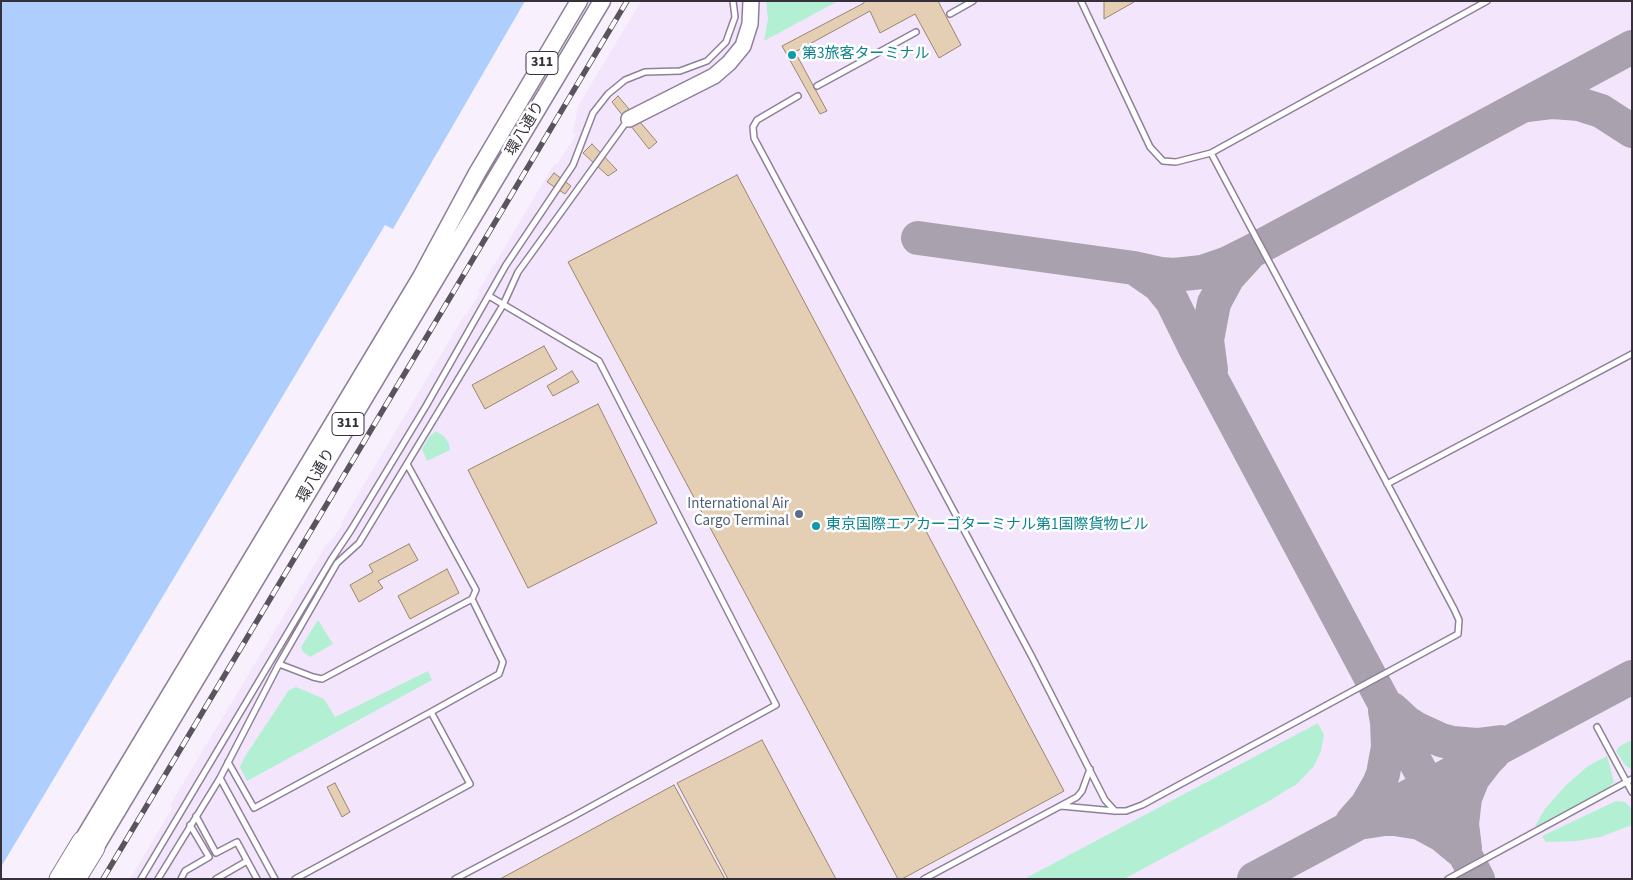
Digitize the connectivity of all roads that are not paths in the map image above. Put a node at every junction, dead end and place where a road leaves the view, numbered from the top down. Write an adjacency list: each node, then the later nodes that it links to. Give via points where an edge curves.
1 (579, 1): 32 (main road, 環八通り / 311)
2 (602, 1): 32 (main road, 環八通り / 311)
3 (734, 1): 14 (lane, via 735,17 726,42 707,61 680,71 645,72 625,80 608,94 593,113 573,165)
4 (751, 1): 12 (street, via 750,24 743,46 729,64 714,76)
5 (973, 1): 8 (lane)
6 (1081, 1): 13 (lane, via 1150,147 1163,161 1176,162)
7 (1487, 1): 13 (lane)
8 (950, 14)
9 (916, 32): 10 (lane)
10 (817, 86)
11 (798, 96): 24 (lane, via 756,120 754,138)
12 (629, 119): 15 (lane, via 518,272)
13 (1210, 154): 18 (lane)
14 (489, 296): 15 (lane); 36 (lane)
15 (503, 305): 17 (lane); 43 (lane, via 599,360 776,705)
16 (1632, 354): 18 (lane)
17 (407, 464): 19 (lane, via 476,590); 20 (lane, via 359,543 337,563)
18 (1388, 484): 29 (lane, via 1454,609 1459,620 1458,634 1142,805)
19 (472, 600): 20 (lane, via 322,679); 21 (lane, via 503,662 499,674)
20 (279, 664): 23 (lane)
21 (431, 712): 23 (lane, via 254,808); 42 (lane, via 470,784)
22 (1597, 726): 26 (lane)
23 (228, 762): 25 (lane)
24 (1090, 769): 28 (lane, via 1082,791); 29 (lane, via 1105,800)
25 (220, 778): 30 (lane); 41 (lane)
26 (1629, 780): 27 (lane); 45 (lane)
27 (1632, 792)
28 (1061, 806): 29 (lane); 44 (lane)
29 (1115, 811)
30 (196, 816): 31 (lane); 33 (lane, via 216,853 237,842)
31 (190, 825): 37 (lane); 38 (lane, via 209,857 185,871)
32 (88, 844): 34 (highway); 35 (highway)
33 (247, 861): 39 (lane); 40 (lane)
34 (59, 879)
35 (76, 879)
36 (141, 879)
37 (158, 879)
38 (181, 879)
39 (216, 879)
40 (257, 879)
41 (275, 879)
42 (295, 879)
43 (455, 879)
44 (924, 879)
45 (1448, 879)

